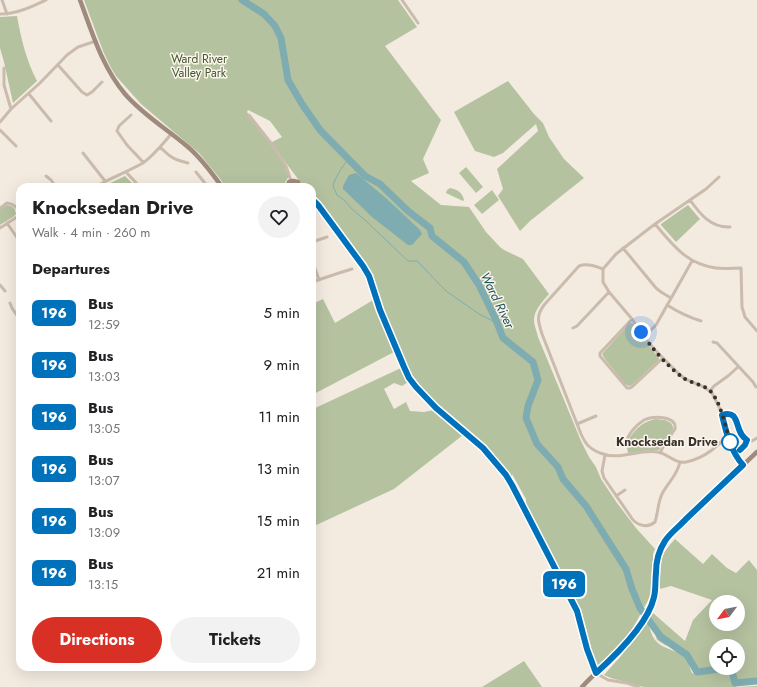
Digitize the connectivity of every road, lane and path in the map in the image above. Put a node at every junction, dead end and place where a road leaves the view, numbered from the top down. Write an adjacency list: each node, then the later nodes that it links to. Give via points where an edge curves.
1 (2, 0): 6 (street)
2 (45, 0): 6 (street)
3 (80, 0): 8 (street)
4 (402, 0): 7 (street)
5 (0, 14): 6 (street)
6 (7, 14)
7 (418, 23)
8 (96, 41): 9 (street, via 78,47); 19 (street, via 106,66 124,93 138,108)
9 (58, 65): 11 (street, via 87,95); 12 (street)
10 (4, 68): 13 (street, via 4,85)
11 (102, 82)
12 (29, 94): 13 (street); 16 (street)
13 (11, 109): 17 (street)
14 (131, 115): 23 (street, via 117,131)
15 (249, 115): 30 (street, via 286,166)
16 (51, 121)
17 (0, 122)
18 (0, 130): 20 (street)
19 (172, 134): 21 (street); 35 (street, via 190,148)
20 (16, 146)
21 (160, 147): 23 (street); 24 (street, via 175,160)
22 (83, 153): 29 (street)
23 (143, 162): 25 (street)
24 (188, 163)
25 (126, 172): 29 (street); 33 (street)
26 (196, 172): 34 (street)
27 (46, 176): 31 (street)
28 (719, 177): 37 (street)
29 (105, 181): 32 (street)
30 (291, 181): 36 (street)
31 (53, 183)
32 (102, 183)
33 (136, 183)
34 (205, 183)
35 (219, 183)
36 (298, 183)
37 (690, 200): 43 (street); 44 (street, via 709,222)
38 (316, 203): 88 (street, via 369,276 380,310 409,378 436,408 483,448 512,485 577,611)
39 (16, 207): 40 (street, via 7,203)
40 (0, 208)
41 (16, 217): 42 (street)
42 (7, 223): 45 (street); 46 (street)
43 (655, 224): 49 (street); 50 (street, via 677,249)
44 (730, 227)
45 (0, 228)
46 (16, 236)
47 (326, 238): 48 (street)
48 (316, 241)
49 (623, 248): 52 (street); 59 (street, via 658,290)
50 (692, 260): 59 (street); 66 (street, via 714,267 741,268 742,307 745,317)
51 (352, 269): 54 (street)
52 (603, 269): 58 (street); 75 (street, via 591,265 578,266 544,305 538,317 542,334)
53 (316, 271): 54 (street)
54 (319, 280): 55 (street)
55 (316, 281)
56 (0, 285): 57 (street)
57 (5, 291)
58 (608, 292): 63 (street); 65 (street, via 577,326)
59 (671, 298): 61 (street)
60 (10, 303): 62 (street)
61 (667, 305): 64 (street); 67 (street, via 656,325)
62 (16, 315)
63 (632, 318): 67 (street); 69 (street, via 602,350 600,356 627,388 633,386)
64 (701, 321)
65 (572, 328)
66 (757, 330)
67 (644, 337): 69 (street)
68 (713, 342): 70 (street, via 717,343)
69 (663, 358): 72 (street, via 685,378)
70 (738, 367): 71 (street); 72 (street)
71 (756, 387)
72 (710, 391): 73 (street)
73 (722, 415): 76 (street); 78 (street, via 728,413 734,417 740,433)
74 (596, 416): 75 (street)
75 (577, 424): 83 (street, via 589,448)
76 (729, 437): 80 (street); 84 (street, via 702,457)
77 (757, 438): 78 (street)
78 (747, 440): 80 (street, via 742,448)
79 (626, 443): 82 (street, via 643,420 654,417 670,420 676,427)
80 (735, 452): 85 (street)
81 (757, 452): 85 (street)
82 (660, 453): 83 (street); 84 (street)
83 (605, 455): 87 (street, via 602,474)
84 (680, 462): 87 (street, via 663,492 652,525 636,522)
85 (743, 465): 88 (street, via 666,540 657,561 655,596 649,611 638,628)
86 (625, 490): 87 (street)
87 (616, 496)
88 (596, 673): 89 (street); 90 (street, via 608,680)
89 (582, 687)
90 (639, 687)

